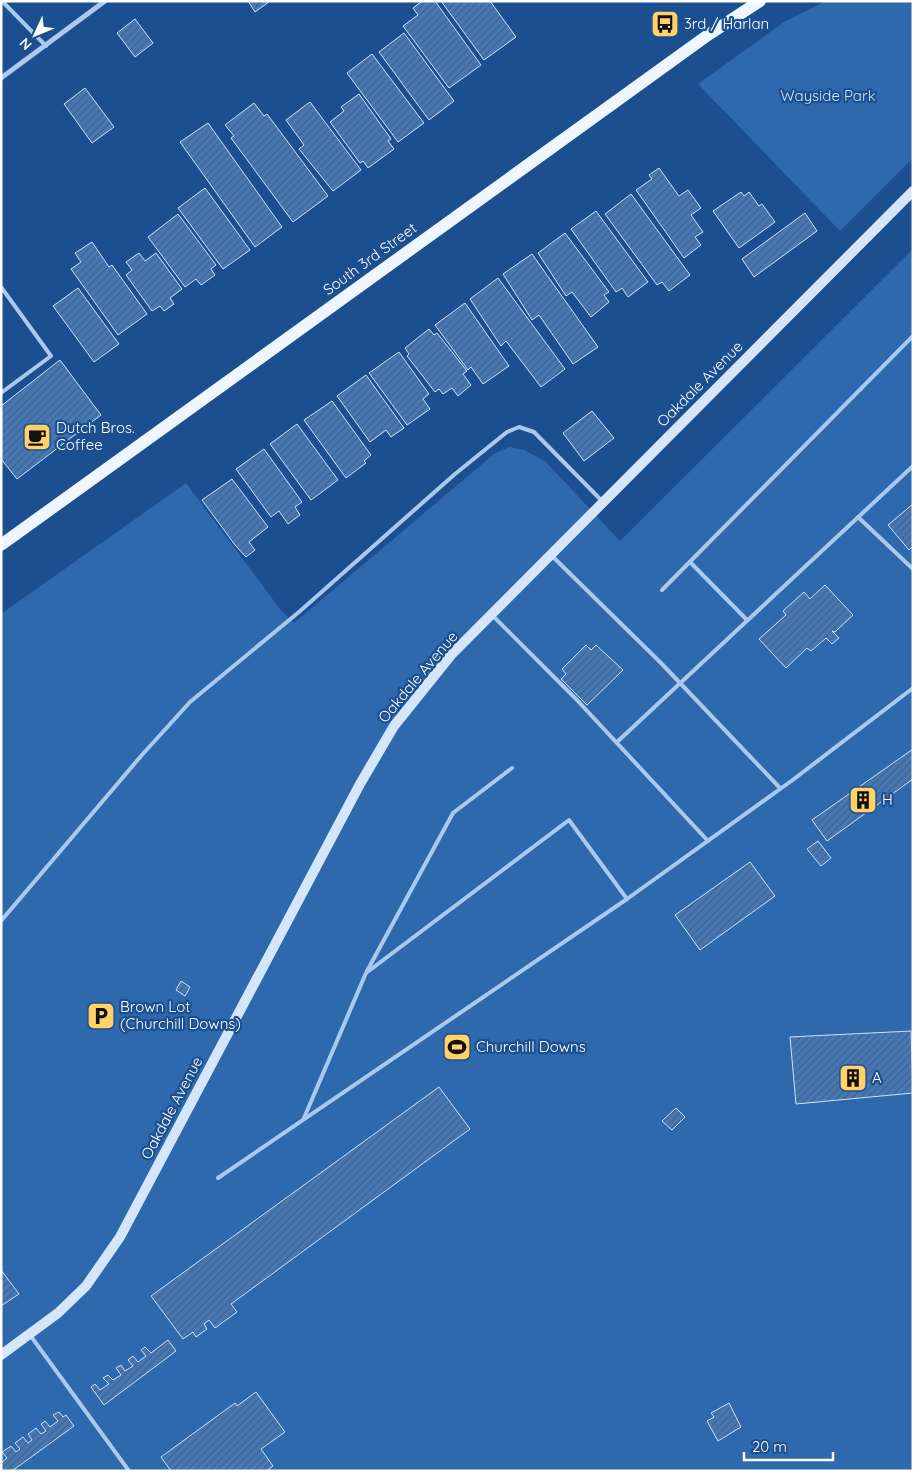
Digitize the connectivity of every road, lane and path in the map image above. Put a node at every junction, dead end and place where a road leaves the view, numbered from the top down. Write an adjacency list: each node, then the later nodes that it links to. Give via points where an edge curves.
1 (2, 1): 4 (lane)
2 (105, 1): 4 (street)
3 (760, 1): 13 (main road, South 3rd Street, via 708,35)
4 (46, 46): 5 (street)
5 (1, 78)
6 (913, 191): 11 (main road, Oakdale Avenue)
7 (1, 287): 9 (lane, via 51,356)
8 (913, 336): 15 (lane)
9 (1, 393)
10 (913, 466): 12 (lane)
11 (603, 503): 14 (main road, Oakdale Avenue); 27 (lane, via 534,432 519,427 507,432 300,612 190,702)
12 (858, 518): 16 (lane); 19 (lane)
13 (1, 545)
14 (551, 555): 18 (main road, Oakdale Avenue); 20 (lane)
15 (690, 562): 17 (lane); 19 (lane)
16 (913, 569)
17 (662, 590)
18 (492, 615): 22 (lane); 31 (main road, Oakdale Avenue, via 452,656 394,726 360,784 120,1237 86,1286)
19 (747, 620): 20 (lane)
20 (680, 683): 22 (lane); 24 (lane)
21 (913, 688): 24 (lane)
22 (617, 742): 25 (lane)
23 (512, 768): 28 (lane, via 453,813)
24 (780, 788): 25 (lane)
25 (708, 841): 26 (lane)
26 (627, 899): 28 (lane, via 569,820); 29 (lane)
27 (1, 921)
28 (366, 973): 29 (lane)
29 (303, 1120): 30 (lane)
30 (218, 1178)
31 (29, 1335): 32 (main road, Oakdale Avenue); 33 (lane)
32 (1, 1355)
33 (128, 1471)

